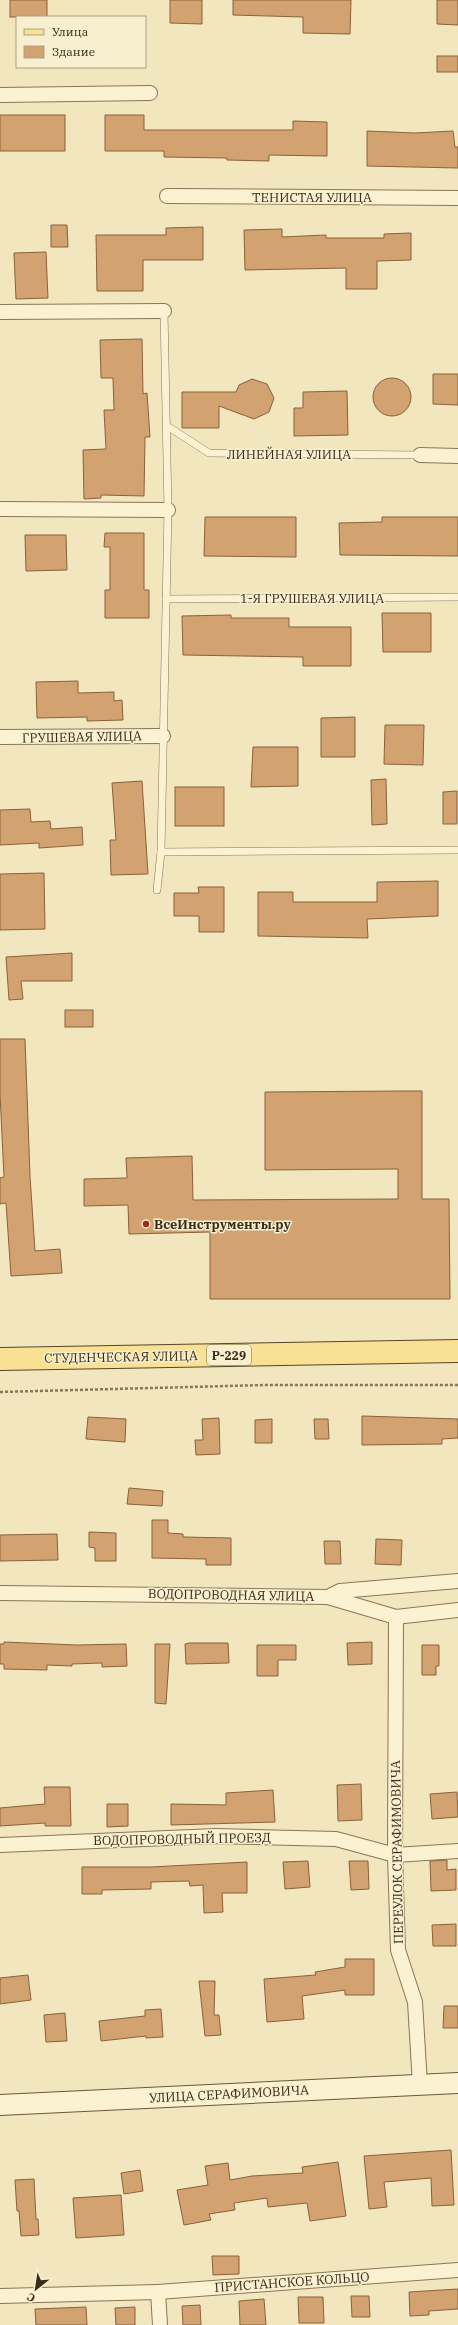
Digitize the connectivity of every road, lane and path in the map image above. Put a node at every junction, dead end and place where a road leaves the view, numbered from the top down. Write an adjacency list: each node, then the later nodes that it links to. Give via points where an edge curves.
1 (150, 93): 2 (street)
2 (0, 95)
3 (167, 196): 4 (street, ТЕНИСТАЯ УЛИЦА)
4 (458, 198)
5 (164, 311): 6 (street); 7 (lane)
6 (0, 312)
7 (167, 426): 8 (lane, ЛИНЕЙНАЯ УЛИЦА, via 209,453); 11 (lane)
8 (420, 455): 9 (street)
9 (458, 456)
10 (0, 509): 11 (street)
11 (168, 510): 13 (lane)
12 (458, 597): 13 (lane, 1-Я ГРУШЕВАЯ УЛИЦА)
13 (166, 598): 14 (lane)
14 (163, 736): 15 (street, ГРУШЕВАЯ УЛИЦА); 17 (lane)
15 (0, 737)
16 (458, 850): 17 (lane)
17 (161, 852): 18 (lane)
18 (157, 890)
19 (458, 1351): 20 (main road, СТУДЕНЧЕСКАЯ УЛИЦА / Р-229)
20 (0, 1359)
21 (458, 1384): 22 (path, via 265,1385)
22 (0, 1392)
23 (458, 1581): 25 (street, via 340,1590)
24 (0, 1593): 25 (street, ВОДОПРОВОДНАЯ УЛИЦА)
25 (328, 1597): 27 (street, ВОДОПРОВОДНАЯ УЛИЦА)
26 (458, 1610): 27 (street, ВОДОПРОВОДНАЯ УЛИЦА)
27 (396, 1617): 30 (street, ПЕРЕУЛОК СЕРАФИМОВИЧА)
28 (0, 1845): 30 (street, ВОДОПРОВОДНЫЙ ПРОЕЗД, via 216,1836 336,1839)
29 (458, 1851): 30 (street, ВОДОПРОВОДНЫЙ ПРОЕЗД)
30 (395, 1855): 32 (street, ПЕРЕУЛОК СЕРАФИМОВИЧА, via 398,1950 415,2002)
31 (458, 2084): 32 (street, УЛИЦА СЕРАФИМОВИЧА)
32 (420, 2085): 33 (street, УЛИЦА СЕРАФИМОВИЧА)
33 (0, 2106)
34 (458, 2270): 35 (street, ПРИСТАНСКОЕ КОЛЬЦО)
35 (158, 2292): 36 (street, ПРИСТАНСКОЕ КОЛЬЦО); 37 (street)
36 (0, 2296)
37 (160, 2325)

